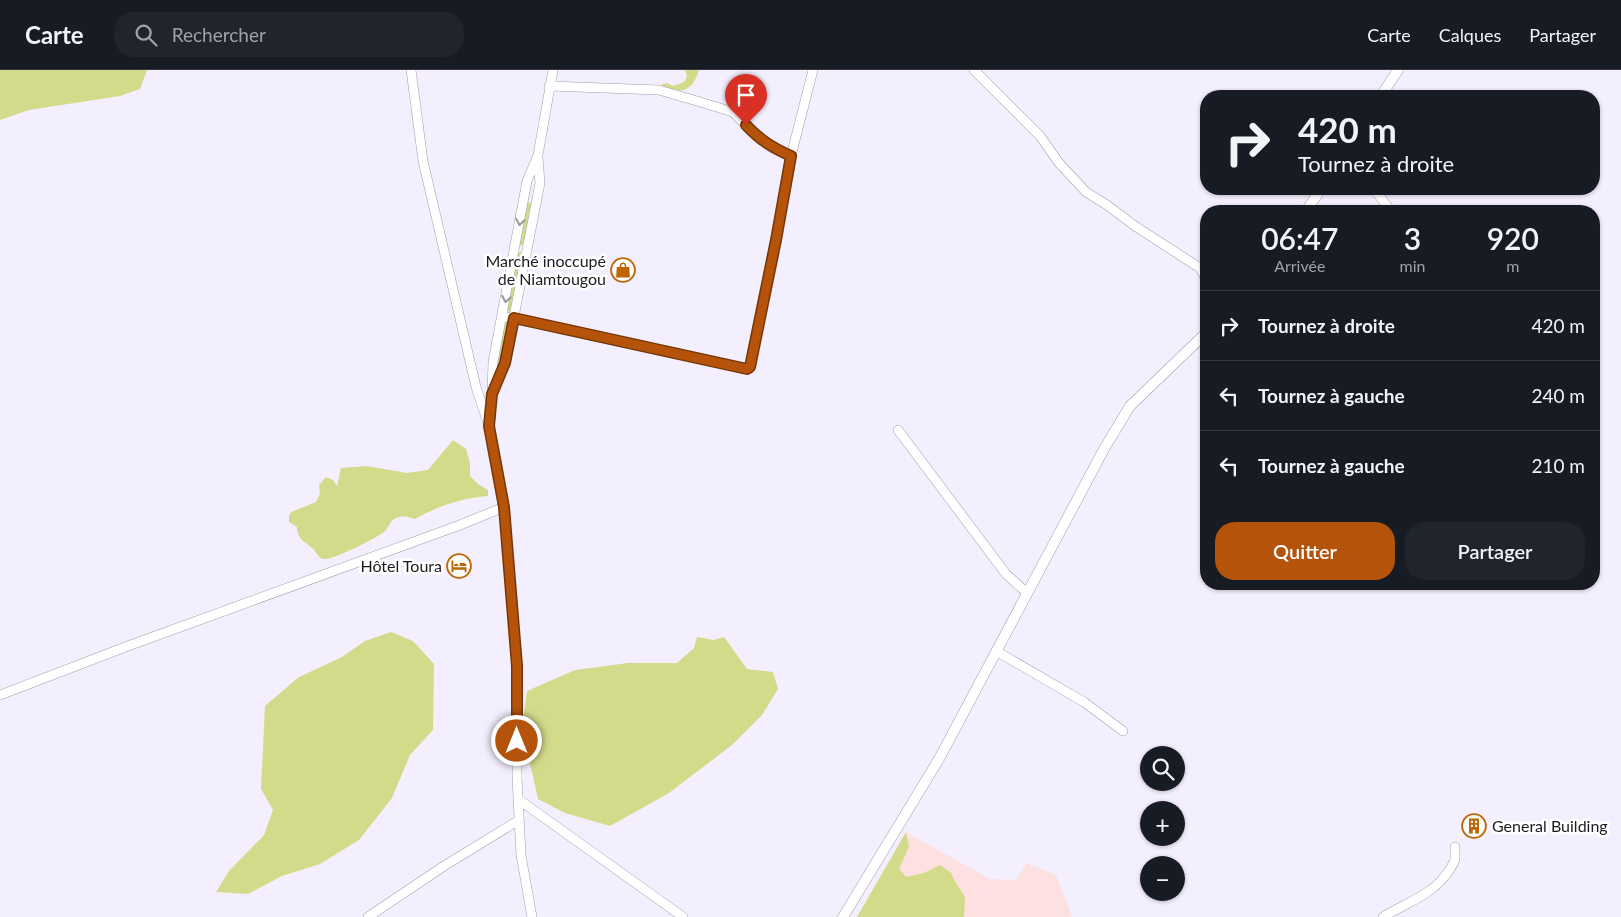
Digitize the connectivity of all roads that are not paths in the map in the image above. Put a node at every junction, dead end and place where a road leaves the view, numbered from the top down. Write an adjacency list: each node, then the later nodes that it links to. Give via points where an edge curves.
1 (411, 70): 21 (street, via 423,161 476,388)
2 (553, 70): 6 (street)
3 (813, 70): 9 (street)
4 (974, 70): 16 (street, via 1040,136 1086,192)
5 (1398, 70): 7 (main road)
6 (549, 86): 8 (street); 9 (street, via 659,90 733,112 759,139)
7 (1385, 90)
8 (538, 154): 11 (street); 12 (street, via 540,183)
9 (791, 156): 18 (street, via 752,358 747,369)
10 (1379, 195): 13 (street)
11 (524, 196): 12 (street); 14 (street, one-way to 14)
12 (537, 200): 15 (street)
13 (1386, 205)
14 (516, 248): 15 (street); 17 (street, one-way to 17)
15 (527, 250): 18 (street)
16 (1200, 268)
17 (502, 316): 18 (street); 20 (street, via 493,362)
18 (514, 318): 20 (street, via 505,363)
19 (1200, 339): 24 (main road, via 1130,406)
20 (492, 394): 21 (street)
21 (489, 426): 23 (street)
22 (898, 430): 24 (street, via 1006,574)
23 (504, 507): 26 (street); 28 (street, via 517,666)
24 (1027, 593): 25 (main road)
25 (996, 651): 27 (street, via 1084,702); 34 (main road, via 939,759)
26 (0, 695)
27 (1123, 731)
28 (518, 799): 29 (street); 33 (street)
29 (519, 820): 31 (street); 32 (street, via 521,855)
30 (1454, 847): 35 (street, via 1455,861 1435,888)
31 (368, 917)
32 (532, 917)
33 (683, 917)
34 (844, 917)
35 (1383, 917)

